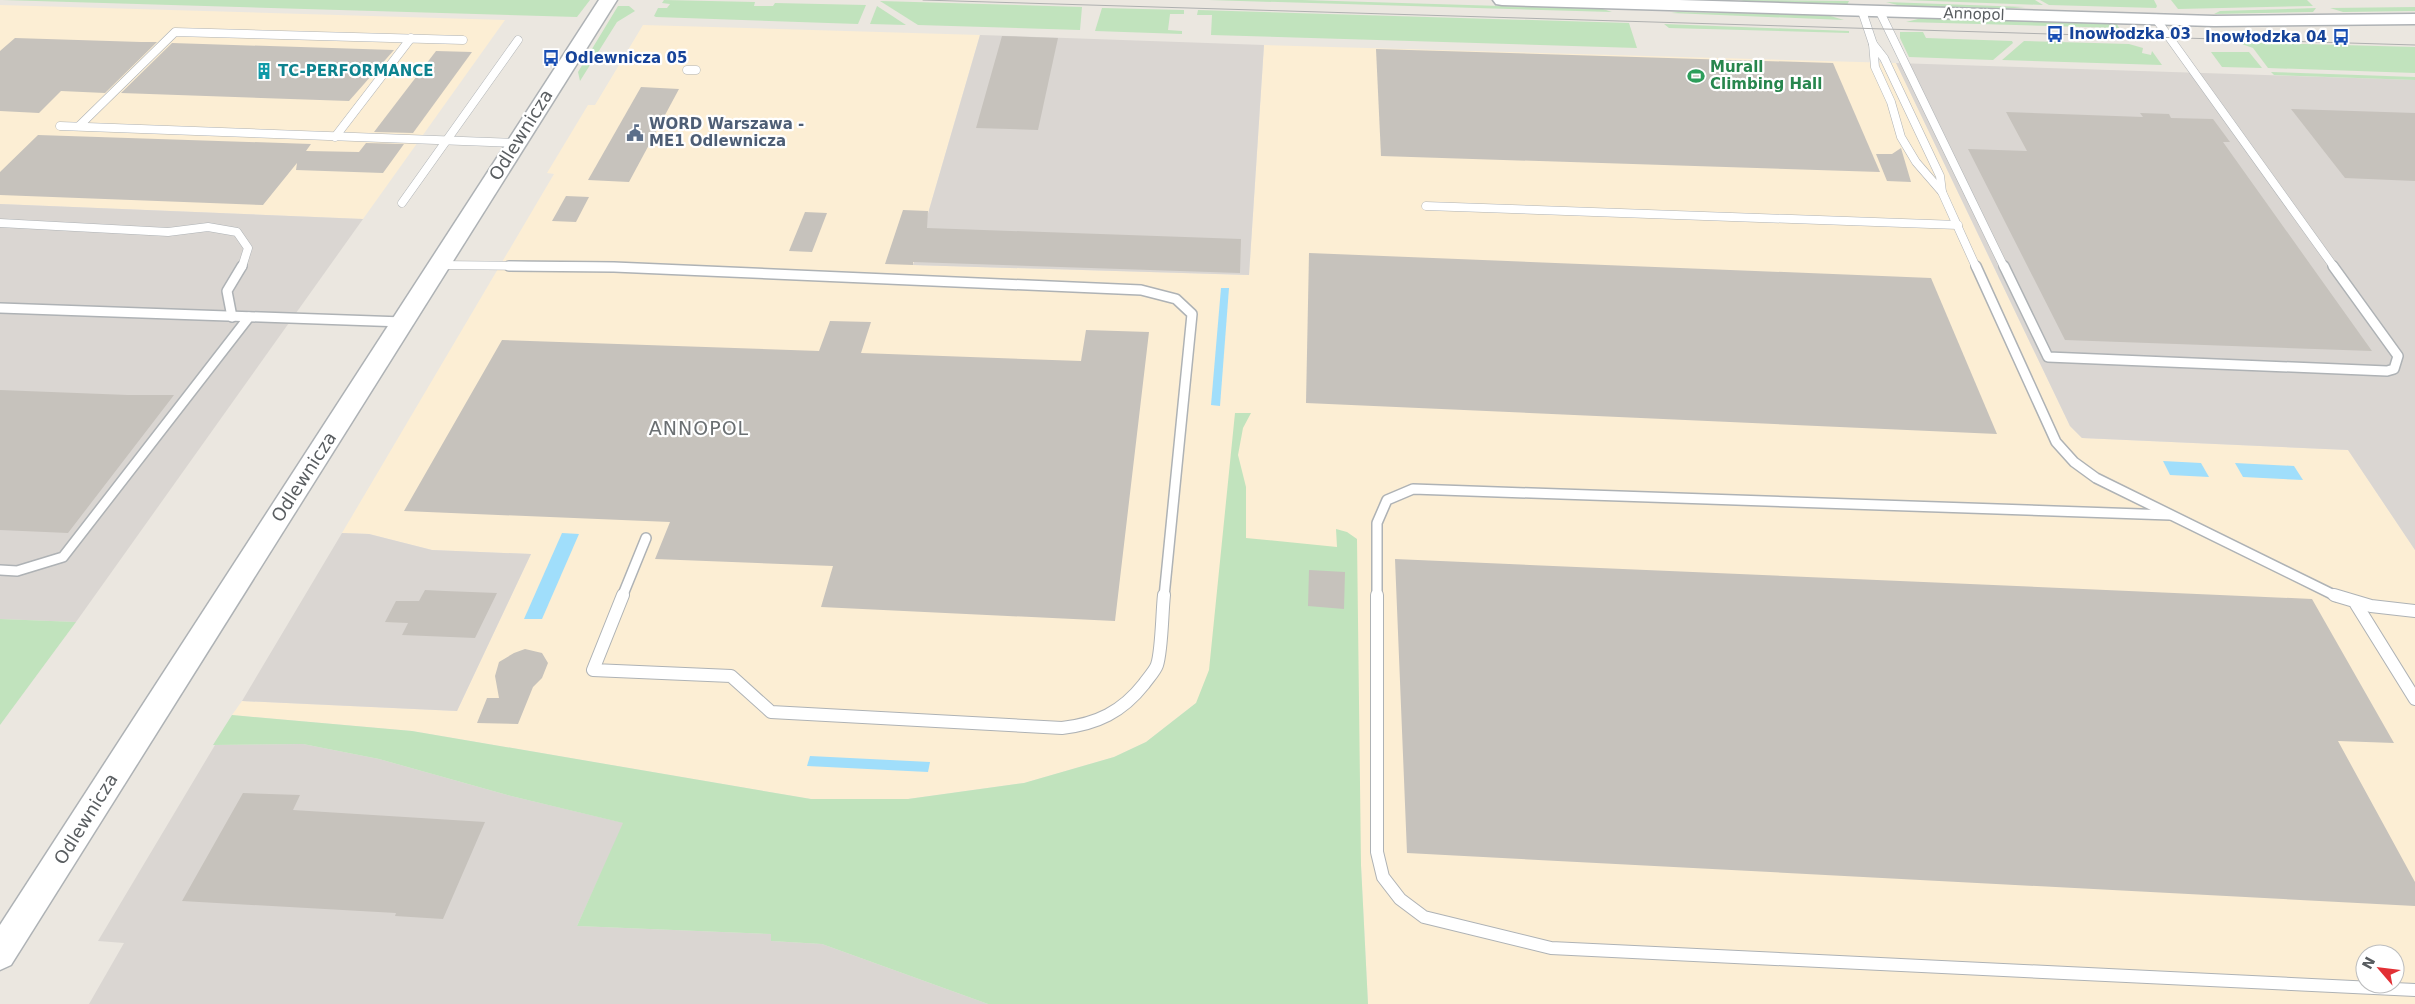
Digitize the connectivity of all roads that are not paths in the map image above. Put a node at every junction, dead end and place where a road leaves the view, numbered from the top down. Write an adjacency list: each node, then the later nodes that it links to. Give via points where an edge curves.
1 (608, 0): 17 (street, Odlewnicza)
2 (1502, 0): 3 (street, Annopol)
3 (1862, 11): 4 (street, Annopol); 10 (lane)
4 (1880, 12): 6 (street, Annopol); 6 (lane, via 2048,357 2394,369 2398,356)
5 (2415, 19): 6 (street, Annopol)
6 (2156, 20)
7 (411, 38): 8 (lane); 14 (lane, via 175,32); 15 (lane)
8 (463, 40)
9 (518, 40): 16 (lane)
10 (1873, 44): 18 (lane, via 1884,58 1940,176); 18 (lane, via 1870,57 1892,103 1896,126 1904,144)
11 (687, 70): 12 (lane)
12 (696, 70)
13 (60, 126): 14 (lane)
14 (79, 126): 15 (lane)
15 (335, 137): 16 (lane)
16 (446, 141): 17 (lane); 19 (lane)
17 (516, 143): 23 (street, Odlewnicza)
18 (1942, 192): 22 (lane)
19 (402, 202)
20 (1426, 206): 22 (lane)
21 (0, 223): 25 (lane, via 168,232 208,227 237,232 248,248 241,269 227,292)
22 (1958, 225): 28 (lane, via 1996,314 2064,453 2085,472)
23 (439, 265): 27 (street, Odlewnicza); 29 (lane, via 614,267 1141,290 1166,294 1184,302 1192,314 1157,665 1142,688 1119,710 1093,723 1062,728 771,712 730,676 593,670)
24 (0, 308): 25 (lane)
25 (232, 316): 26 (lane)
26 (249, 317): 27 (lane); 30 (lane, via 63,558 17,571)
27 (402, 322): 34 (street, Odlewnicza)
28 (2170, 514): 31 (lane); 35 (lane, via 1413,489 1387,500 1377,523 1377,852 1383,877 1400,899 1424,918 1551,948)
29 (646, 538)
30 (0, 570)
31 (2356, 604): 32 (lane); 33 (lane)
32 (2415, 611)
33 (2415, 700)
34 (0, 954)
35 (2415, 990)

